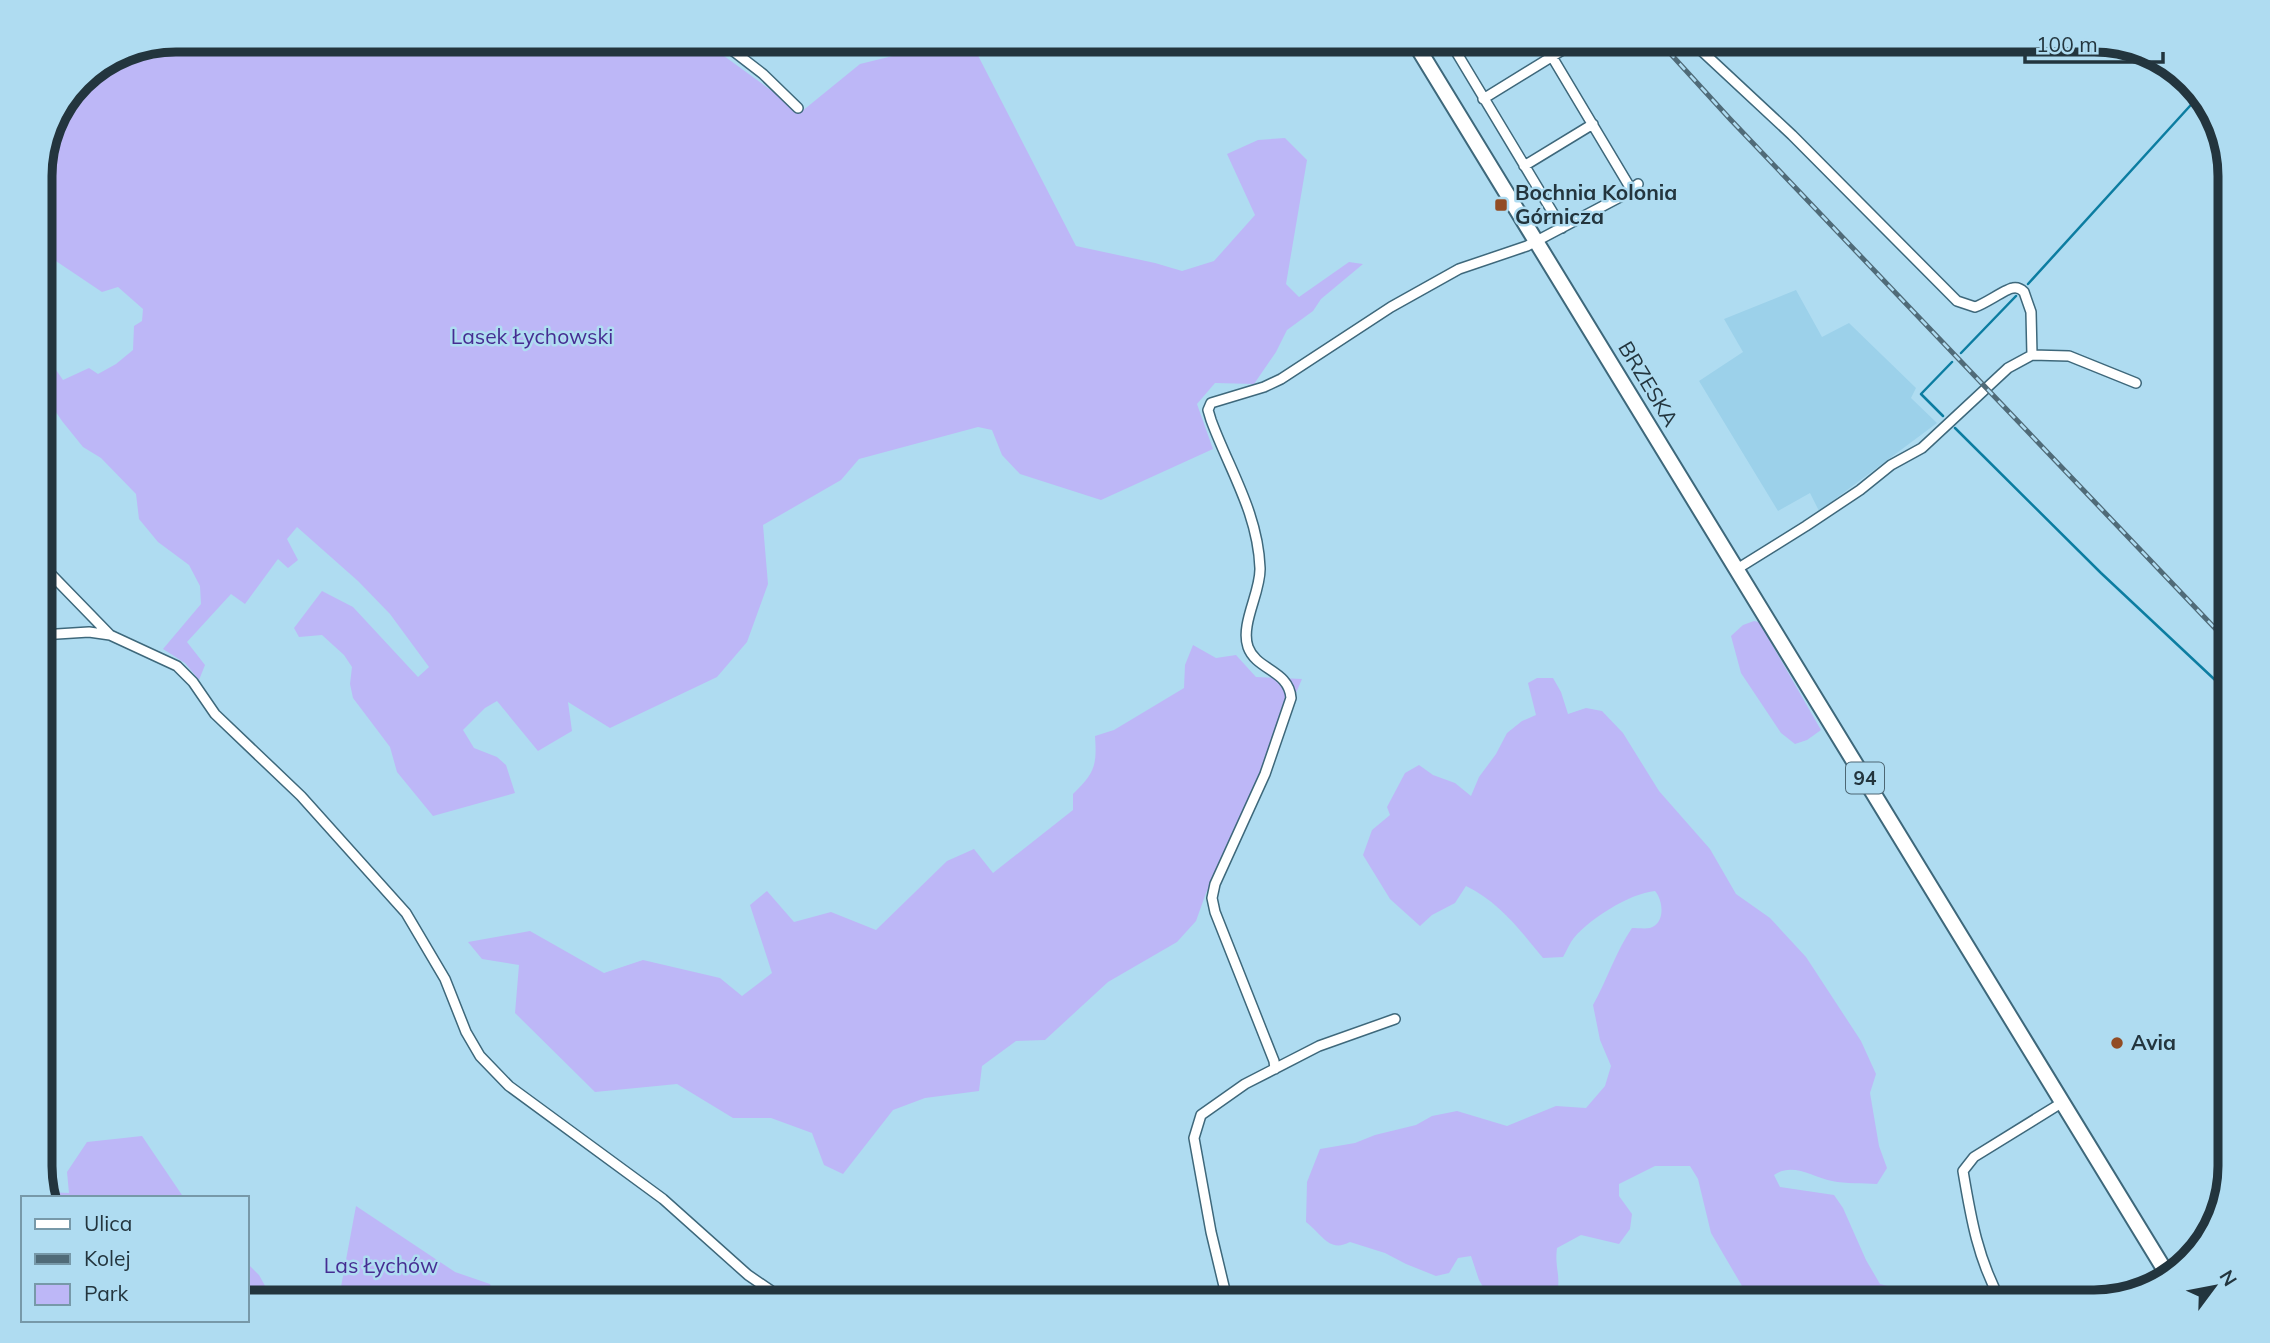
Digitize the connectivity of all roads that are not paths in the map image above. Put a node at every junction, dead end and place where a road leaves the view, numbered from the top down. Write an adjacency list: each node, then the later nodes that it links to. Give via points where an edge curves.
1 (735, 52): 9 (street)
2 (1420, 52): 13 (main road, BRZESKA / 94)
3 (1456, 52): 8 (street)
4 (1550, 52): 7 (street)
5 (1559, 52): 7 (street)
6 (1703, 52): 14 (street, via 1957,301 1975,307 2012,288 2025,292 2031,312)
7 (1552, 56): 8 (street); 10 (street)
8 (1483, 99): 11 (street)
9 (798, 108)
10 (1593, 124): 11 (street); 12 (street, via 1635,186)
11 (1524, 166): 12 (street)
12 (1562, 228): 13 (street)
13 (1536, 241): 16 (main road, BRZESKA / 94); 21 (street, via 1459,269 1265,387 1210,403 1208,410 1219,440 1244,491 1257,543 1261,569 1246,633 1248,646 1252,655 1282,677 1291,698 1265,774 1227,853 1212,898)
14 (2032, 355): 15 (street, via 2069,356); 16 (street, via 2008,368 1922,448)
15 (2136, 383)
16 (1737, 569): 22 (main road, 94)
17 (53, 576): 19 (street)
18 (53, 634): 19 (street)
19 (110, 635): 24 (street, via 177,666 215,714 301,796 395,899 435,960 480,1056 509,1086 663,1199)
20 (1395, 1019): 21 (street, via 1319,1046)
21 (1275, 1069): 25 (street, via 1207,1109 1196,1125 1194,1138)
22 (2063, 1102): 23 (main road, 94); 26 (street, via 1974,1157 1963,1171 1973,1234)
23 (2164, 1269)
24 (770, 1290)
25 (1225, 1290)
26 (1995, 1290)

